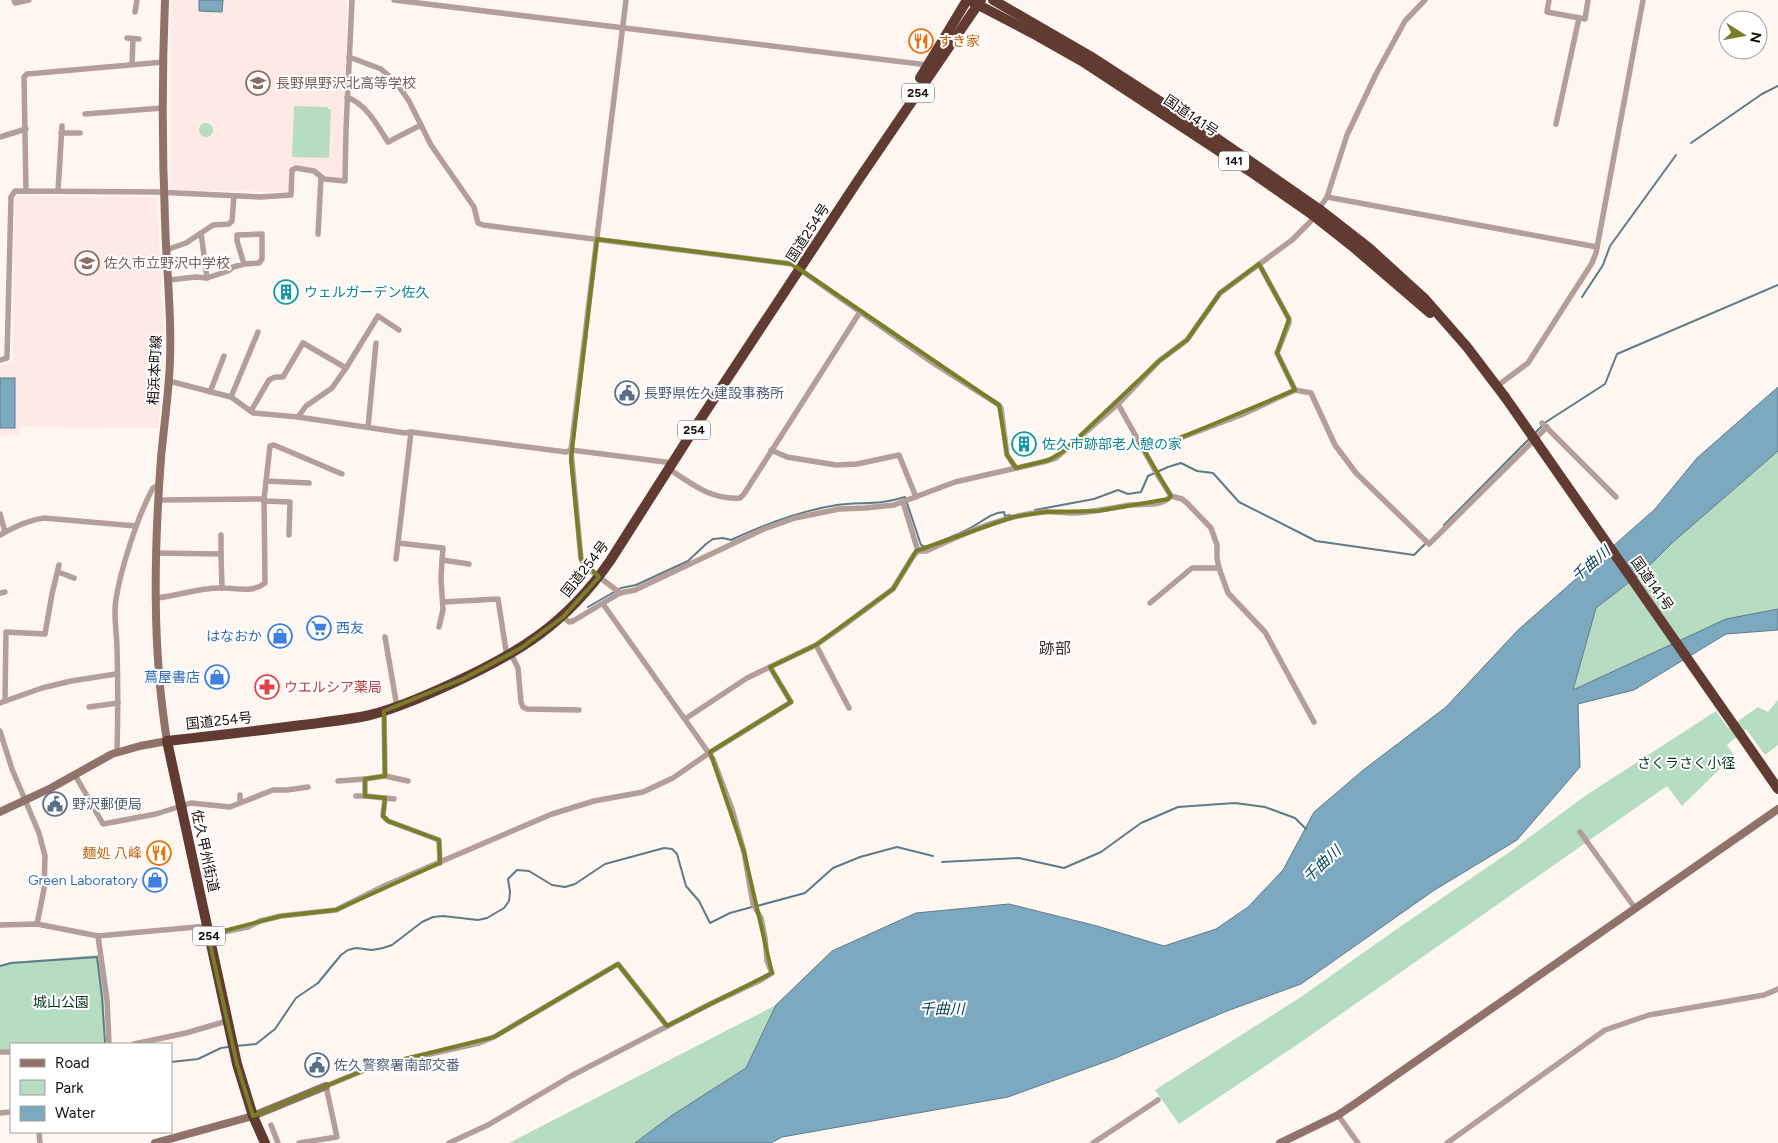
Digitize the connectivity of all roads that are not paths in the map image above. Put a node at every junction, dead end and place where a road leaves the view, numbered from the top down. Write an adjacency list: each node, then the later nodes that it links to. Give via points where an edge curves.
1 (14, 0): 2 (street, via 15,3)
2 (29, 0)
3 (137, 0): 14 (street)
4 (165, 0): 19 (main road, 相浜本町線)
5 (352, 0): 18 (street)
6 (394, 0): 16 (street)
7 (626, 0): 16 (street)
8 (993, 0): 37 (highway, 国道141号 / 141, via 1090,56 1218,139)
9 (1424, 0): 36 (street, via 1404,21 1376,74 1347,135)
10 (1550, 0): 15 (street, via 1547,12)
11 (1588, 0): 15 (street, via 1585,19)
12 (1643, 0): 41 (street)
13 (974, 1): 21 (highway, 国道254号 / 254); 31 (highway, 国道254号 / 254); 37 (highway, 国道141号 / 141, via 1085,63)
14 (135, 12)
15 (1578, 18): 25 (street)
16 (622, 27): 21 (street); 40 (street)
17 (133, 38): 20 (street)
18 (350, 57): 22 (street); 26 (street, via 381,69 395,81)
19 (164, 62): 20 (street); 23 (main road, 相浜本町線)
20 (132, 64): 27 (street, via 27,74 24,77)
21 (928, 66): 31 (highway, 国道254号 / 254)
22 (347, 97): 26 (street, via 366,110 388,142); 30 (street, via 345,181)
23 (163, 108): 24 (street); 34 (main road, 相浜本町線)
24 (85, 114)
25 (1556, 124)
26 (421, 125): 40 (street, via 474,207 478,222)
27 (26, 129): 29 (street); 32 (street)
28 (80, 133): 33 (street, via 62,130)
29 (0, 138)
30 (321, 177): 35 (street, via 314,171 296,168 292,170 291,195); 39 (street)
31 (857, 182): 45 (highway, 国道254号 / 254)
32 (26, 191): 33 (street); 53 (street, via 15,191 11,197 7,358)
33 (58, 191): 34 (street)
34 (164, 193): 35 (street); 42 (main road, 相浜本町線)
35 (234, 196): 38 (street, via 232,221 213,225)
36 (1326, 197): 37 (street); 41 (street)
37 (1317, 213): 44 (street, via 1292,240); 56 (highway, 国道141号 / 141, via 1467,347)
38 (201, 233): 42 (street); 46 (street)
39 (318, 234)
40 (597, 239): 45 (street, via 792,264); 66 (street)
41 (1597, 247): 56 (street, via 1589,268 1528,364)
42 (166, 250): 47 (main road, 相浜本町線)
43 (244, 264): 43 (street, via 258,263 262,259 262,234 237,235); 46 (street)
44 (1259, 264): 57 (street, via 1289,319 1277,353); 60 (street, via 1220,293 1188,340 1148,371)
45 (800, 270): 48 (street); 68 (highway, 国道254号 / 254)
46 (207, 278): 47 (street)
47 (168, 280): 55 (main road, 相浜本町線)
48 (860, 312): 67 (street); 69 (street, via 999,405 1007,455)
49 (399, 330): 54 (street, via 378,316)
50 (258, 332): 59 (street)
51 (376, 343): 63 (street)
52 (224, 356): 58 (street)
53 (0, 360)
54 (346, 368): 61 (street, via 303,343 283,377 269,380); 62 (street, via 332,388 306,406)
55 (169, 380): 58 (street); 73 (main road, 相浜本町線)
56 (1497, 386): 127 (highway, 国道141号 / 141, bridge)
57 (1295, 390): 65 (street, via 1175,440); 76 (street, via 1311,393 1346,462 1429,544 1545,425)
58 (210, 392): 59 (street)
59 (230, 397): 61 (street)
60 (1118, 404): 65 (street); 69 (street, via 1056,458)
61 (251, 411): 62 (street)
62 (298, 417): 63 (street)
63 (368, 427): 64 (street)
64 (411, 432): 66 (street, via 566,452); 85 (street)
65 (1140, 444): 74 (street)
66 (571, 450): 68 (street); 94 (street, via 581,559)
67 (771, 450): 68 (street, via 740,498 710,494); 75 (street, via 788,457 836,465 898,455)
68 (671, 466): 94 (highway, 国道254号 / 254)
69 (1016, 468): 75 (street, via 955,482)
70 (342, 474): 71 (street, via 274,445 270,446)
71 (266, 481): 72 (street); 78 (street)
72 (308, 483)
73 (159, 485): 77 (main road, 相浜本町線); 81 (street, via 150,493)
74 (1171, 496): 86 (street, via 1159,503 1013,517 926,551); 92 (street, via 1187,503 1211,528 1217,545)
75 (916, 497): 79 (street)
76 (1616, 497)
77 (159, 500): 78 (street); 87 (main road, 相浜本町線)
78 (264, 500): 84 (street, via 290,502); 95 (street, via 265,582 251,589)
79 (906, 501): 86 (street); 96 (street, via 795,518 764,529 635,590)
80 (0, 514): 82 (street)
81 (136, 526): 82 (street, via 44,518); 107 (street, via 116,600)
82 (3, 533)
83 (221, 535): 88 (street)
84 (289, 535)
85 (398, 542): 89 (street); 90 (street, via 443,548)
86 (918, 551): 104 (street, via 893,589)
87 (156, 553): 88 (street); 97 (main road, 相浜本町線)
88 (221, 554): 95 (street)
89 (396, 559)
90 (442, 560): 91 (street); 98 (street)
91 (469, 564)
92 (1219, 568): 99 (street, via 1192,568); 116 (street, via 1228,593 1265,632)
93 (74, 578): 108 (street, via 59,568 45,634 6,632)
94 (599, 578): 96 (street); 101 (highway, 国道254号 / 254)
95 (222, 588): 97 (street)
96 (620, 593): 100 (street)
97 (156, 598): 118 (main road, 相浜本町線)
98 (443, 602): 102 (street); 105 (street, via 498,599)
99 (1150, 603)
100 (604, 604): 101 (street, via 573,621); 115 (street)
101 (563, 617): 105 (highway, 国道254号 / 254)
102 (439, 627)
103 (386, 637): 110 (street)
104 (816, 645): 106 (street); 112 (street)
105 (509, 656): 110 (highway, 国道254号 / 254); 113 (street, via 518,668 523,708)
106 (770, 667): 115 (street, via 747,678); 120 (street, via 791,702)
107 (116, 674): 108 (street, via 61,683); 109 (street)
108 (3, 702)
109 (118, 703): 111 (street); 119 (street)
110 (397, 706): 114 (highway, 国道254号 / 254)
111 (89, 707)
112 (849, 708)
113 (579, 710)
114 (384, 711): 118 (highway, 国道254号 / 254, via 338,721); 122 (street)
115 (685, 719): 120 (street)
116 (1314, 722)
117 (0, 731): 133 (street)
118 (167, 741): 119 (main road); 135 (highway, 佐久甲州街道 / 254)
119 (117, 751): 121 (main road)
120 (709, 753): 139 (street, via 673,778 643,792 594,801 552,814); 147 (street, via 732,809 772,973)
121 (75, 775): 133 (main road); 135 (street, via 102,824)
122 (385, 776): 123 (street); 125 (street)
123 (365, 779): 124 (street); 130 (street)
124 (338, 781)
125 (408, 781)
126 (308, 787): 134 (street, via 273,790)
127 (1778, 789)
128 (240, 794): 134 (street)
129 (356, 796): 130 (street)
130 (365, 796): 131 (street)
131 (385, 798): 132 (street); 139 (street, via 383,816 388,821 439,840)
132 (394, 799)
133 (24, 801): 137 (main road); 141 (street, via 39,833 45,856 44,889)
134 (240, 803): 135 (street)
135 (181, 806): 143 (highway, 佐久甲州街道 / 254)
136 (1778, 809): 140 (main road)
137 (0, 812)
138 (1580, 832): 140 (street)
139 (440, 863): 143 (street, via 336,910 282,916 248,927)
140 (1635, 908): 152 (main road)
141 (37, 924): 142 (street); 144 (street)
142 (0, 925)
143 (208, 931): 144 (street); 146 (highway, 佐久甲州街道 / 254)
144 (98, 936): 148 (street)
145 (1778, 989): 164 (street, via 1649,1015 1605,1030)
146 (227, 1021): 149 (street); 153 (highway, 佐久甲州街道 / 254)
147 (667, 1026): 150 (street, via 618,964 494,1036 372,1067); 160 (street, via 488,1125)
148 (109, 1043)
149 (139, 1043)
150 (326, 1086): 153 (main road); 159 (street, via 337,1138)
151 (1158, 1100): 161 (street)
152 (1338, 1115): 162 (main road); 163 (street)
153 (253, 1116): 155 (main road); 157 (highway, 佐久甲州街道 / 254)
154 (271, 1125): 158 (street)
155 (177, 1140): 156 (main road)
156 (156, 1143)
157 (265, 1143)
158 (278, 1143)
159 (299, 1143)
160 (449, 1143)
161 (1093, 1143)
162 (1280, 1143)
163 (1358, 1143)
164 (1447, 1143)

